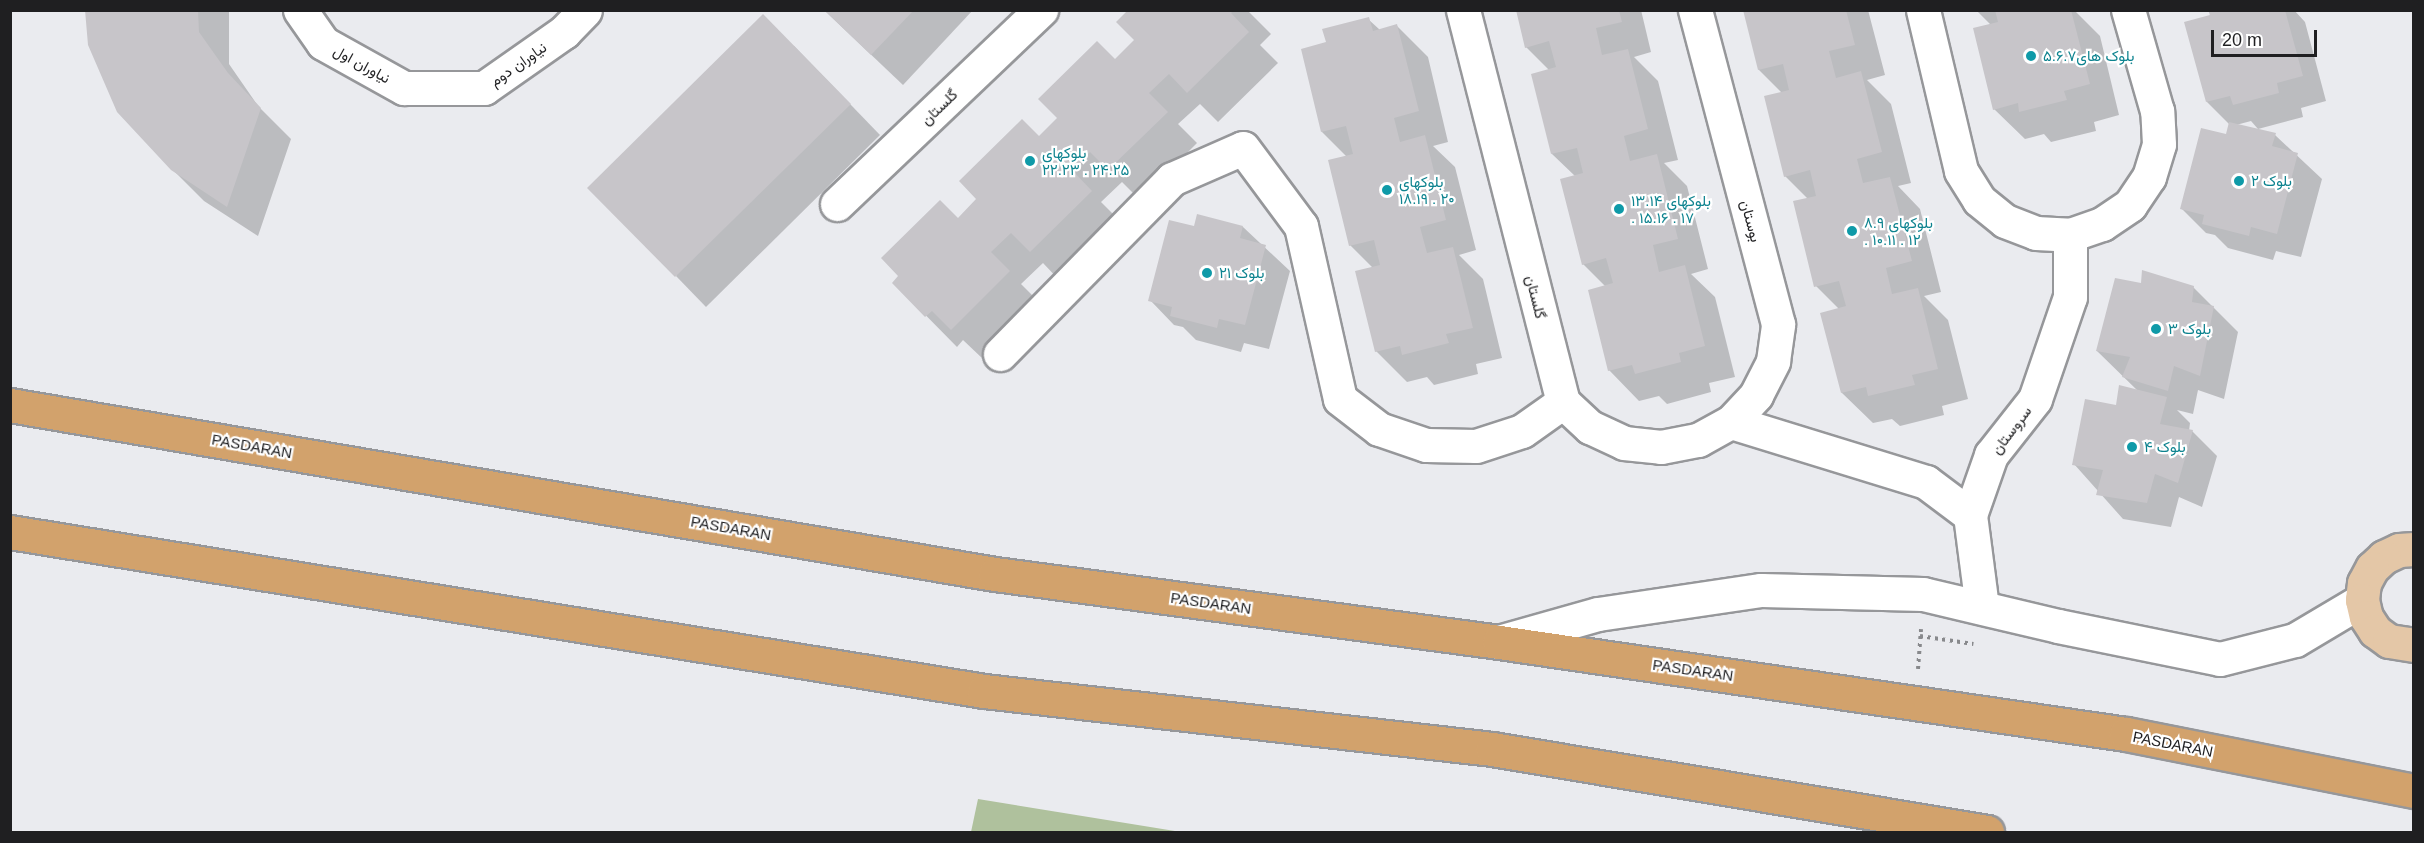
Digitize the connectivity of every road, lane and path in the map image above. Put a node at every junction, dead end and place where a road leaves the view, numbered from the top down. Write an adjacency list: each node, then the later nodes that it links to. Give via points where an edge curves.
1 (300, 10): 8 (street, نیاوران اول, via 323,43)
2 (585, 10): 8 (street, نیاوران دوم, via 564,32 484,88)
3 (1041, 10): 9 (street, گلستان)
4 (1462, 10): 12 (street, گلستان)
5 (1695, 10): 14 (street, بوستان, via 1778,324 1773,361 1756,395)
6 (1923, 10): 10 (street, via 1961,171 1979,200 2005,221 2036,233)
7 (2128, 10): 10 (street, via 2157,111 2158,144 2149,177 2130,205 2102,224)
8 (404, 88)
9 (837, 204)
10 (2070, 234): 15 (street, سروستان, via 2070,297 2036,399 1991,455)
11 (1000, 354): 12 (street, via 1172,179 1243,148 1301,226 1340,399 1379,429 1426,446 1476,446 1522,431)
12 (1563, 402): 14 (street, via 1590,427 1624,443 1661,447 1698,440)
13 (10, 405): 22 (highway, PASDARAN, via 994,574)
14 (1731, 422): 15 (street, via 1926,482)
15 (1970, 515): 20 (street)
16 (10, 532): 27 (highway, via 984,691 1492,749)
17 (2414, 549): 19 (main road, via 2399,550 2372,568 2364,583)
18 (1923, 594): 20 (street); 21 (path); 22 (street, via 1761,590 1598,614)
19 (2362, 600): 20 (street, via 2295,640 2220,659); 23 (main road, via 2375,631 2389,641)
20 (1982, 607)
21 (1920, 636): 24 (path); 25 (path)
22 (1499, 642): 25 (highway, PASDARAN)
23 (2414, 645)
24 (1980, 646)
25 (1916, 703): 26 (highway, PASDARAN, via 2126,734)
26 (2414, 791)
27 (1988, 832)

